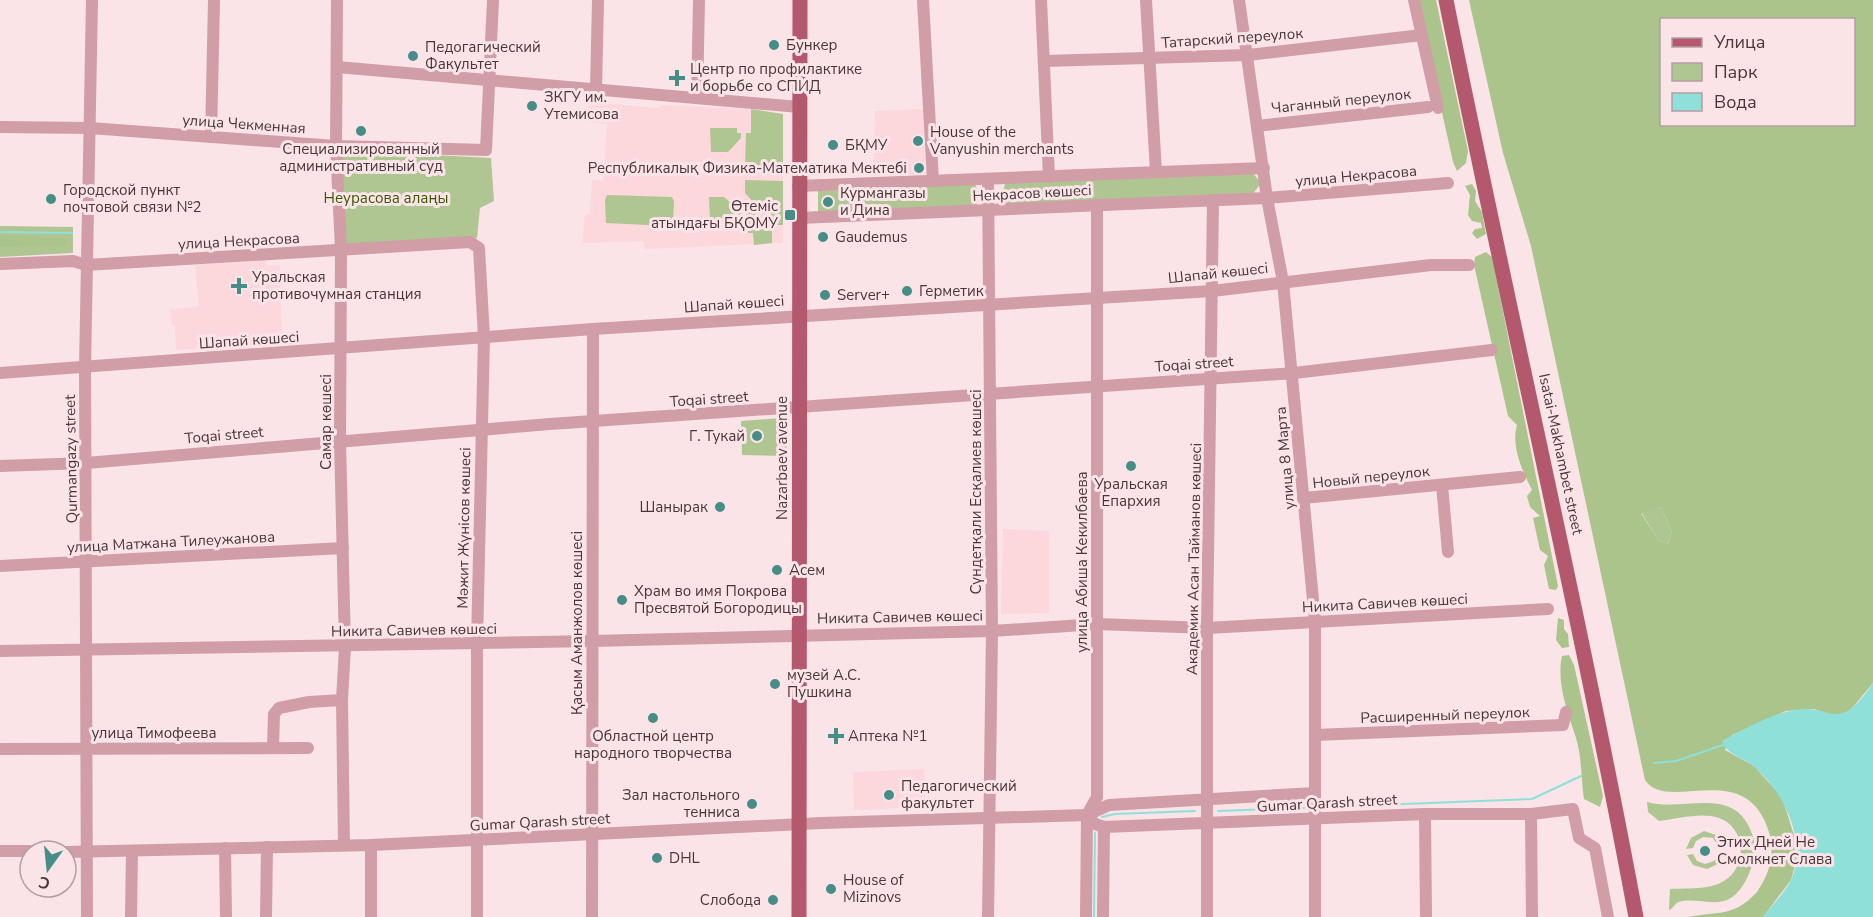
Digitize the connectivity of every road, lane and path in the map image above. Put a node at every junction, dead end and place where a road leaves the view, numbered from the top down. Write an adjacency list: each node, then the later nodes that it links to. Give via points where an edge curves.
1 (92, 0): 26 (street, Qurmangazy street)
2 (214, 0): 27 (street)
3 (337, 0): 19 (street, Самар көшесі)
4 (493, 0): 20 (street)
5 (598, 0): 21 (street)
6 (699, 0): 22 (street)
7 (800, 0): 23 (main road, Nazarbaev avenue)
8 (923, 0): 33 (street)
9 (1041, 0): 18 (street)
10 (1146, 0): 17 (street)
11 (1239, 0): 16 (street, улица 8 Марта)
12 (1414, 0): 15 (street)
13 (1446, 0): 129 (main road, Isatai-Makhambet street)
14 (1455, 0): 130 (main road, Isatai-Makhambet street)
15 (1422, 35): 16 (street, Татарский переулок); 24 (street, Чаганный переулок, via 1433,108)
16 (1248, 55): 17 (street, Татарский переулок); 24 (street, улица 8 Марта)
17 (1150, 58): 18 (street, Татарский переулок); 30 (street)
18 (1044, 61): 31 (street)
19 (337, 68): 20 (street); 28 (street, Самар көшесі)
20 (490, 81): 21 (street); 28 (street, улица Чекменная, via 486,150)
21 (596, 90): 22 (street)
22 (697, 98): 23 (street)
23 (799, 107): 35 (main road, Nazarbaev avenue)
24 (1257, 126): 29 (street, улица 8 Марта)
25 (0, 127): 26 (street, улица Чекменная)
26 (90, 128): 27 (street, улица Чекменная); 44 (street, Qurmangazy street)
27 (211, 137): 28 (street, улица Чекменная)
28 (336, 146): 42 (street, Самар көшесі)
29 (1264, 168): 30 (street, Некрасов көшесі); 36 (street, улица 8 Марта)
30 (1156, 172): 31 (street, Некрасов көшесі)
31 (1049, 177): 32 (street, Некрасов көшесі)
32 (988, 180): 33 (street, Некрасов көшесі); 39 (street, Сүндетқали Есқалиев көшесі)
33 (933, 181): 35 (street, Некрасов көшесі)
34 (1448, 183): 36 (street, улица Некрасова)
35 (798, 186): 40 (main road, Nazarbaev avenue)
36 (1267, 198): 37 (street, Некрасов көшесі); 46 (street, улица 8 Марта)
37 (1213, 201): 38 (street, Некрасов көшесі); 47 (street, Академик Асан Тайманов көшесі)
38 (1096, 205): 39 (street, Некрасов көшесі); 48 (street, улица Абиша Кекилбаева)
39 (988, 210): 40 (street, Некрасов көшесі); 49 (street, Сүндетқали Есқалиев көшесі)
40 (799, 218): 50 (main road, Nazarbaev avenue)
41 (479, 248): 42 (street, улица Некрасова, via 470,242); 52 (street, Мәжит Жүнісов көшесі)
42 (341, 249): 44 (street, улица Некрасова); 53 (street, Самар көшесі)
43 (0, 264): 44 (street, улица Некрасова, via 73,261)
44 (86, 265): 55 (street, Qurmangazy street)
45 (1469, 265): 46 (street, Шапай көшесі, via 1431,265)
46 (1283, 282): 47 (street, Шапай көшесі); 57 (street, улица 8 Марта)
47 (1212, 291): 48 (street, Шапай көшесі); 58 (street, Академик Асан Тайманов көшесі)
48 (1098, 298): 49 (street, Шапай көшесі); 59 (street, улица Абиша Кекилбаева)
49 (989, 303): 50 (street, Шапай көшесі); 60 (street, Сүндетқали Есқалиев көшесі)
50 (800, 315): 51 (street, Шапай көшесі); 61 (main road, Nazarbaev avenue)
51 (593, 329): 52 (street, Шапай көшесі); 62 (street, Қасым Аманжолов көшесі)
52 (484, 337): 53 (street, Шапай көшесі); 63 (street, Мәжит Жүнісов көшесі)
53 (340, 348): 55 (street, Шапай көшесі); 64 (street, Самар көшесі)
54 (1492, 350): 57 (street, Toqai street)
55 (85, 368): 56 (street, Шапай көшесі); 65 (street, Qurmangazy street)
56 (0, 373)
57 (1293, 374): 58 (street, Toqai street); 69 (street, улица 8 Марта)
58 (1211, 378): 59 (street, Toqai street); 77 (street, Академик Асан Тайманов көшесі)
59 (1096, 386): 60 (street, Toqai street); 76 (street, улица Абиша Кекилбаева)
60 (991, 395): 61 (street, Toqai street); 78 (street, Сүндетқали Есқалиев көшесі)
61 (801, 408): 62 (street, Toqai street); 79 (main road, Nazarbaev avenue)
62 (593, 422): 63 (street, Toqai street); 80 (street, Қасым Аманжолов көшесі)
63 (481, 430): 64 (street, Toqai street); 81 (street, Мәжит Жүнісов көшесі)
64 (340, 440): 65 (street, Toqai street); 70 (street, Самар көшесі)
65 (86, 463): 66 (street, Toqai street); 72 (street, Qurmangazy street)
66 (0, 466)
67 (1520, 477): 68 (street, Новый переулок)
68 (1442, 485): 69 (street, Новый переулок); 71 (street, Новый переулок)
69 (1303, 498): 75 (street, улица 8 Марта)
70 (343, 548): 72 (street, улица Матжана Тилеужанова); 82 (street, Самар көшесі)
71 (1448, 552)
72 (87, 561): 73 (street, улица Матжана Тилеужанова); 84 (street, Qurmangazy street)
73 (0, 566)
74 (1548, 609): 75 (street, Никита Савичев көшесі)
75 (1314, 621): 77 (street, Никита Савичев көшесі); 87 (street, улица 8 Марта)
76 (1097, 624): 77 (street, Никита Савичев көшесі); 78 (street, Никита Савичев көшесі); 96 (street, улица Абиша Кекилбаева, via 1097,797)
77 (1207, 628): 93 (street, Академик Асан Тайманов көшесі)
78 (992, 631): 79 (street, Никита Савичев көшесі); 98 (street, Сүндетқали Есқалиев көшесі)
79 (803, 634): 80 (street, Никита Савичев көшесі); 99 (main road, Nazarbaev avenue)
80 (592, 641): 81 (street, Никита Савичев көшесі); 102 (street, Қасым Аманжолов көшесі)
81 (477, 643): 82 (street, Никита Савичев көшесі); 103 (street, Мәжит Жүнісов көшесі)
82 (345, 647): 84 (street, Никита Савичев көшесі); 85 (street, Самар көшесі)
83 (0, 651): 84 (street, Никита Савичев көшесі)
84 (87, 651): 88 (street, Qurmangazy street)
85 (342, 700): 89 (street, via 279,708 274,714); 104 (street, Самар көшесі)
86 (1566, 712): 87 (street, Расширенный переулок, via 1563,725)
87 (1315, 735): 92 (street, улица 8 Марта)
88 (88, 748): 89 (street, улица Тимофеева); 91 (street, улица Тимофеева); 112 (street, Qurmangazy street)
89 (273, 748): 90 (street, улица Тимофеева)
90 (308, 748)
91 (0, 750)
92 (1315, 793): 93 (street, Gumar Qarash street); 97 (street, улица 8 Марта)
93 (1209, 799): 96 (street, Gumar Qarash street, via 1109,805); 100 (street, Академик Асан Тайманов көшесі)
94 (1425, 814): 95 (street, Gumar Qarash street); 97 (street, Gumar Qarash street); 126 (street)
95 (1531, 814): 127 (street); 128 (street, Gumar Qarash street, via 1573,809 1579,838 1595,848)
96 (1087, 815): 98 (street, Gumar Qarash street); 101 (street); 122 (street, улица Абиша Кекилбаева)
97 (1315, 818): 100 (street, Gumar Qarash street); 125 (street, улица 8 Марта)
98 (989, 819): 99 (street, Gumar Qarash street); 121 (street, Сүндетқали Есқалиев көшесі)
99 (799, 824): 102 (street, Gumar Qarash street); 120 (main road, Nazarbaev avenue)
100 (1209, 824): 101 (street, Gumar Qarash street); 124 (street, Академик Асан Тайманов көшесі)
101 (1104, 827): 123 (street)
102 (592, 834): 103 (street, Gumar Qarash street); 119 (street, Қасым Аманжолов көшесі)
103 (477, 840): 105 (street, Gumar Qarash street); 118 (street, Мәжит Жүнісов көшесі)
104 (344, 844): 105 (street, Gumar Qarash street); 106 (street, Gumar Qarash street)
105 (371, 845): 117 (street)
106 (267, 847): 107 (street, Gumar Qarash street); 116 (street)
107 (225, 848): 110 (street, Gumar Qarash street); 115 (street)
108 (0, 851): 109 (street)
109 (18, 851)
110 (132, 851): 112 (street, Gumar Qarash street); 114 (street)
111 (78, 852): 112 (street, Gumar Qarash street)
112 (88, 852): 113 (street, Qurmangazy street)
113 (87, 917)
114 (131, 917)
115 (226, 917)
116 (266, 917)
117 (371, 917)
118 (477, 917)
119 (592, 917)
120 (799, 917)
121 (988, 917)
122 (1086, 917)
123 (1103, 917)
124 (1207, 917)
125 (1315, 917)
126 (1426, 917)
127 (1532, 917)
128 (1608, 917)
129 (1636, 917)
130 (1644, 917)

